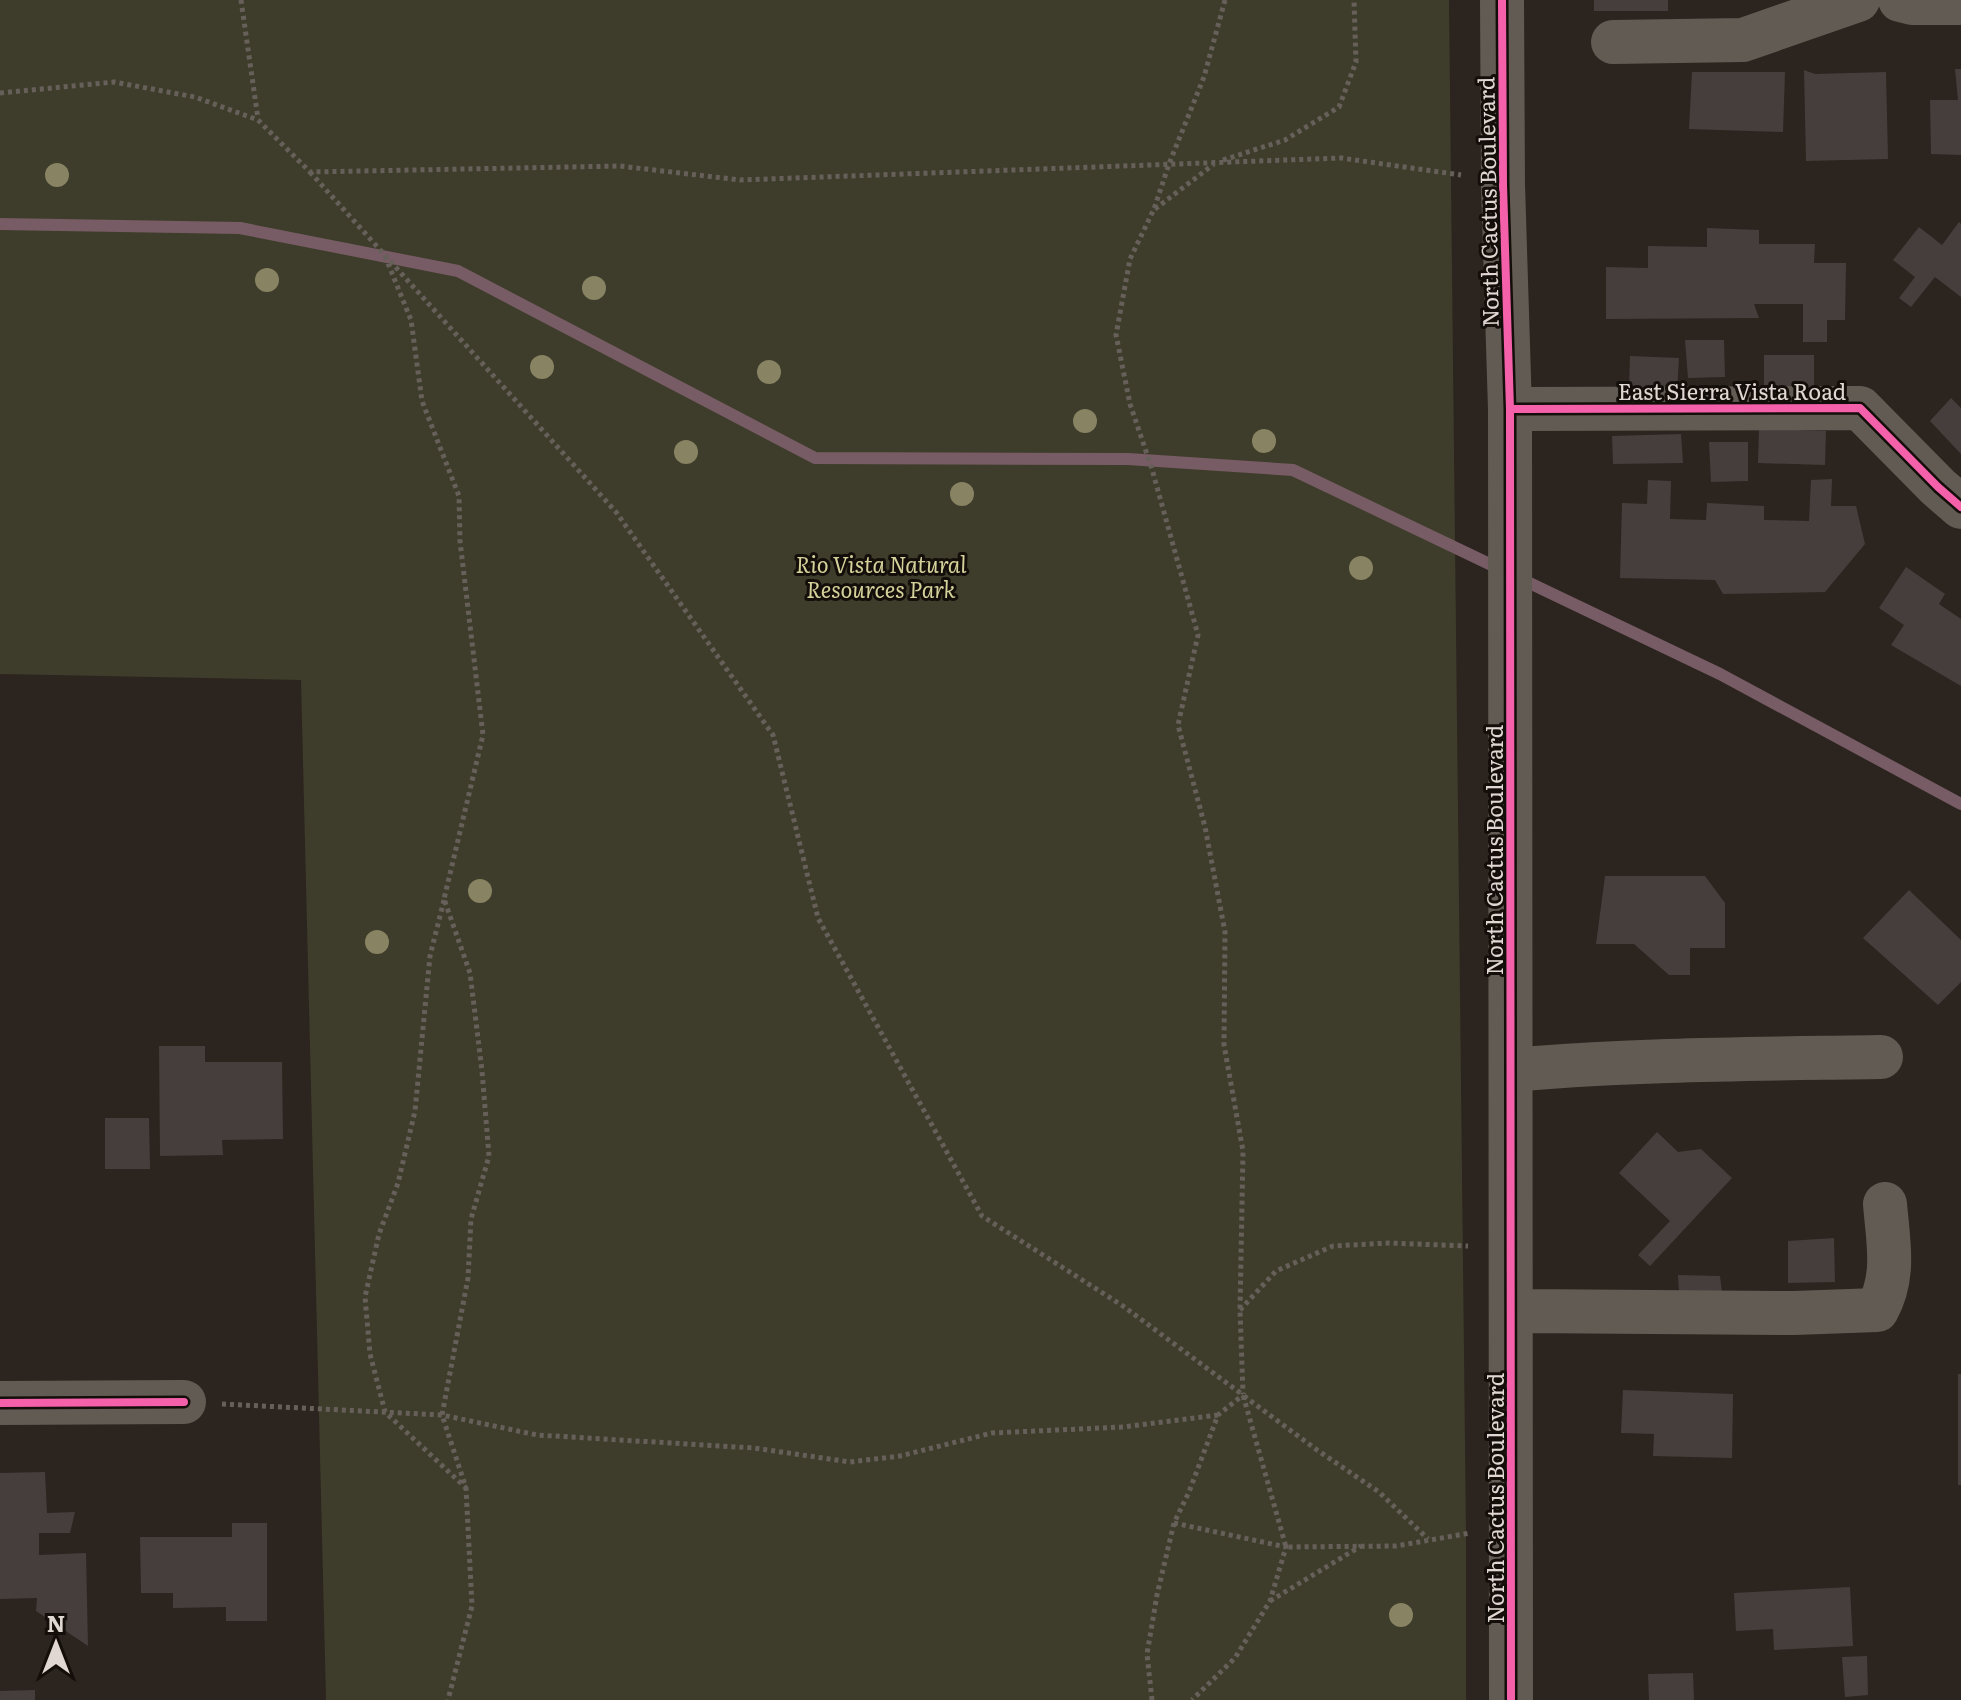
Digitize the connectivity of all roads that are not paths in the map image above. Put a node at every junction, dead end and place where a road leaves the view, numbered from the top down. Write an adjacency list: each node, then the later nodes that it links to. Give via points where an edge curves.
1 (1502, 0): 6 (street, North Cactus Boulevard)
2 (1858, 0): 5 (street, via 1743,40)
3 (1900, 0): 4 (street)
4 (1961, 3)
5 (1613, 42)
6 (1510, 409): 7 (street, East Sierra Vista Road, via 1860,408); 9 (street, North Cactus Boulevard)
7 (1961, 507)
8 (1881, 1057): 9 (street)
9 (1511, 1070): 11 (street, North Cactus Boulevard)
10 (1885, 1204): 11 (street, via 1890,1269 1877,1310)
11 (1512, 1311): 14 (street, North Cactus Boulevard)
12 (184, 1402): 13 (street)
13 (0, 1403)
14 (1511, 1700)

